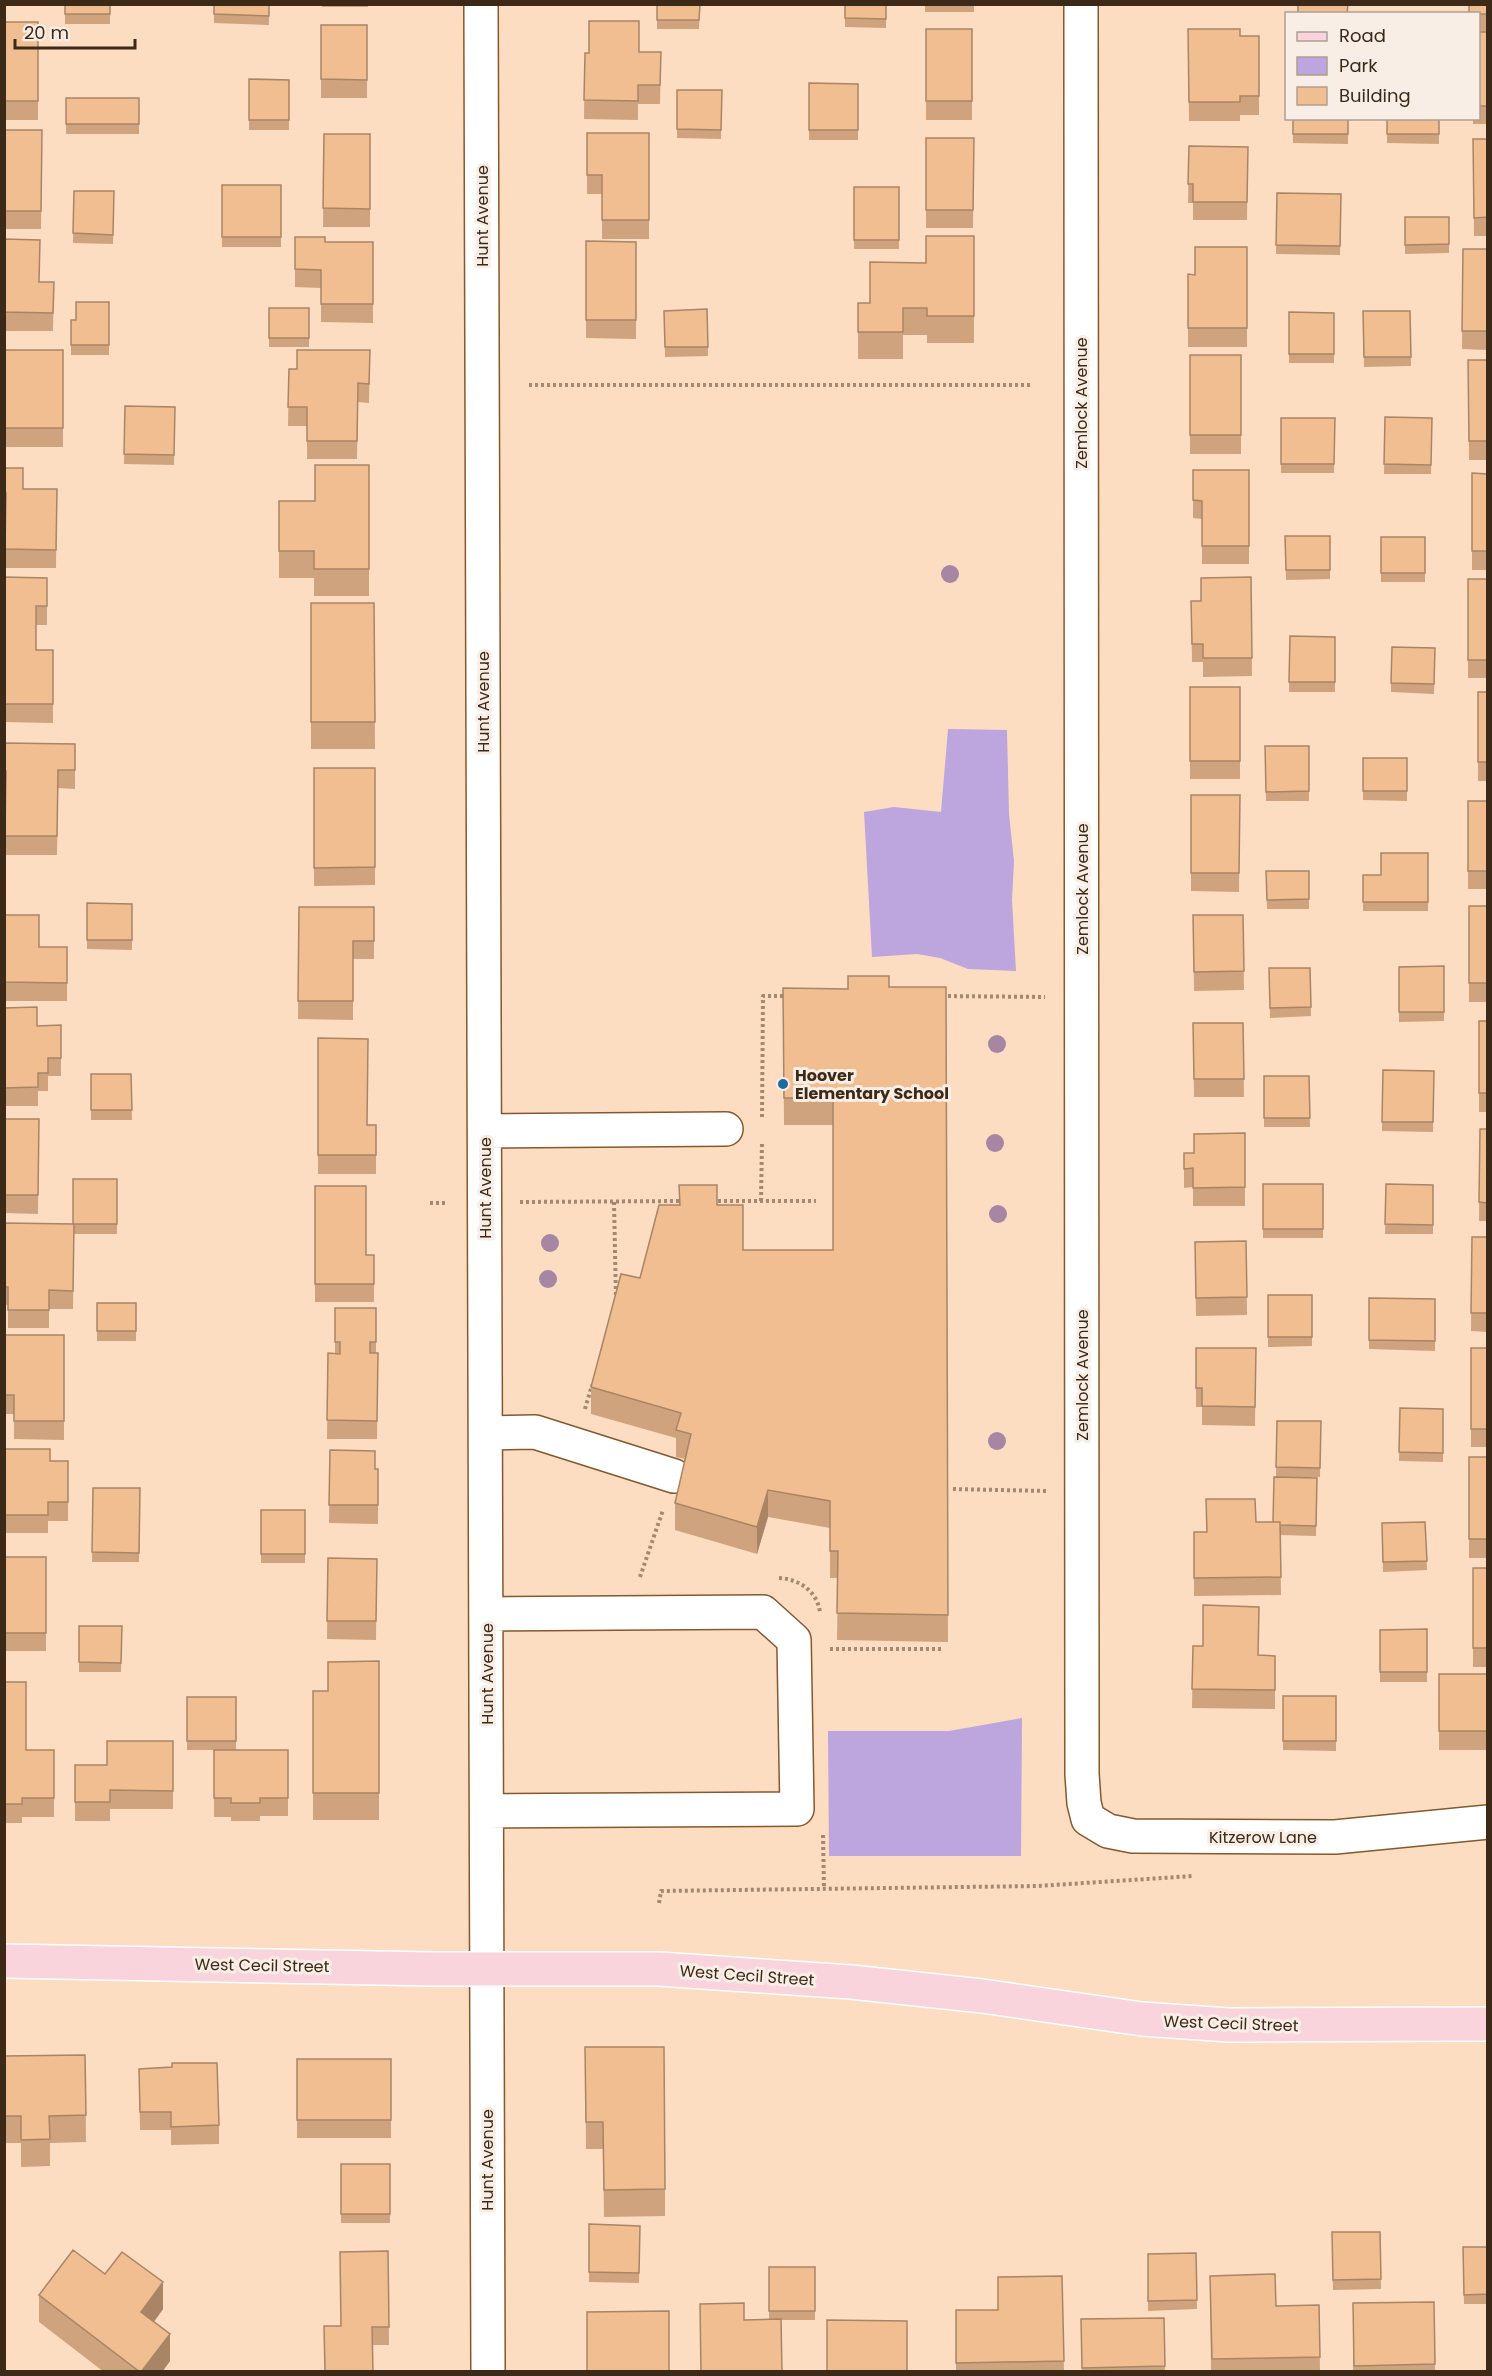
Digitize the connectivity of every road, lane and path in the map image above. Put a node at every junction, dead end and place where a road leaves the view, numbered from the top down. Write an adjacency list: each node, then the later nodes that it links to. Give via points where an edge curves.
1 (481, 4): 10 (street, Hunt Avenue)
2 (1081, 4): 7 (street, Zemlock Avenue)
3 (529, 385): 4 (path)
4 (1030, 385)
5 (798, 996): 8 (path, via 763,996)
6 (939, 996): 7 (path)
7 (1082, 997): 27 (street, Zemlock Avenue)
8 (762, 1121)
9 (726, 1129): 10 (street)
10 (485, 1131): 16 (street, Hunt Avenue)
11 (762, 1132): 14 (path)
12 (694, 1201): 18 (path)
13 (705, 1201): 14 (path)
14 (761, 1201): 15 (path)
15 (816, 1201)
16 (485, 1202): 17 (path); 19 (path); 24 (street, Hunt Avenue)
17 (614, 1202): 18 (path); 21 (path)
18 (660, 1202): 20 (path)
19 (430, 1203)
20 (660, 1210)
21 (616, 1305)
22 (594, 1379): 23 (path)
23 (584, 1411)
24 (486, 1433): 25 (street, via 535,1432); 30 (street, Hunt Avenue)
25 (674, 1476): 29 (path, via 639,1580)
26 (953, 1489): 27 (path)
27 (1082, 1491): 34 (street, Zemlock Avenue)
28 (770, 1578): 31 (path, via 804,1584 820,1608)
29 (651, 1580)
30 (487, 1614): 35 (street, Hunt Avenue); 35 (street, via 763,1612 794,1640 797,1809)
31 (820, 1618)
32 (820, 1649): 33 (path)
33 (944, 1649)
34 (1082, 1774): 36 (street, Kitzerow Lane, via 1088,1820 1108,1832 1133,1836 1335,1837)
35 (488, 1811): 42 (street, Hunt Avenue)
36 (1488, 1822)
37 (823, 1829): 39 (path)
38 (1201, 1876): 39 (path, via 1038,1886)
39 (824, 1889): 40 (path, via 661,1891)
40 (659, 1903)
41 (4, 1961): 42 (main road, West Cecil Street)
42 (487, 1967): 43 (main road, West Cecil Street, via 659,1969 851,1982 1142,2019 1229,2025); 44 (street, Hunt Avenue)
43 (1488, 2024)
44 (488, 2372)

